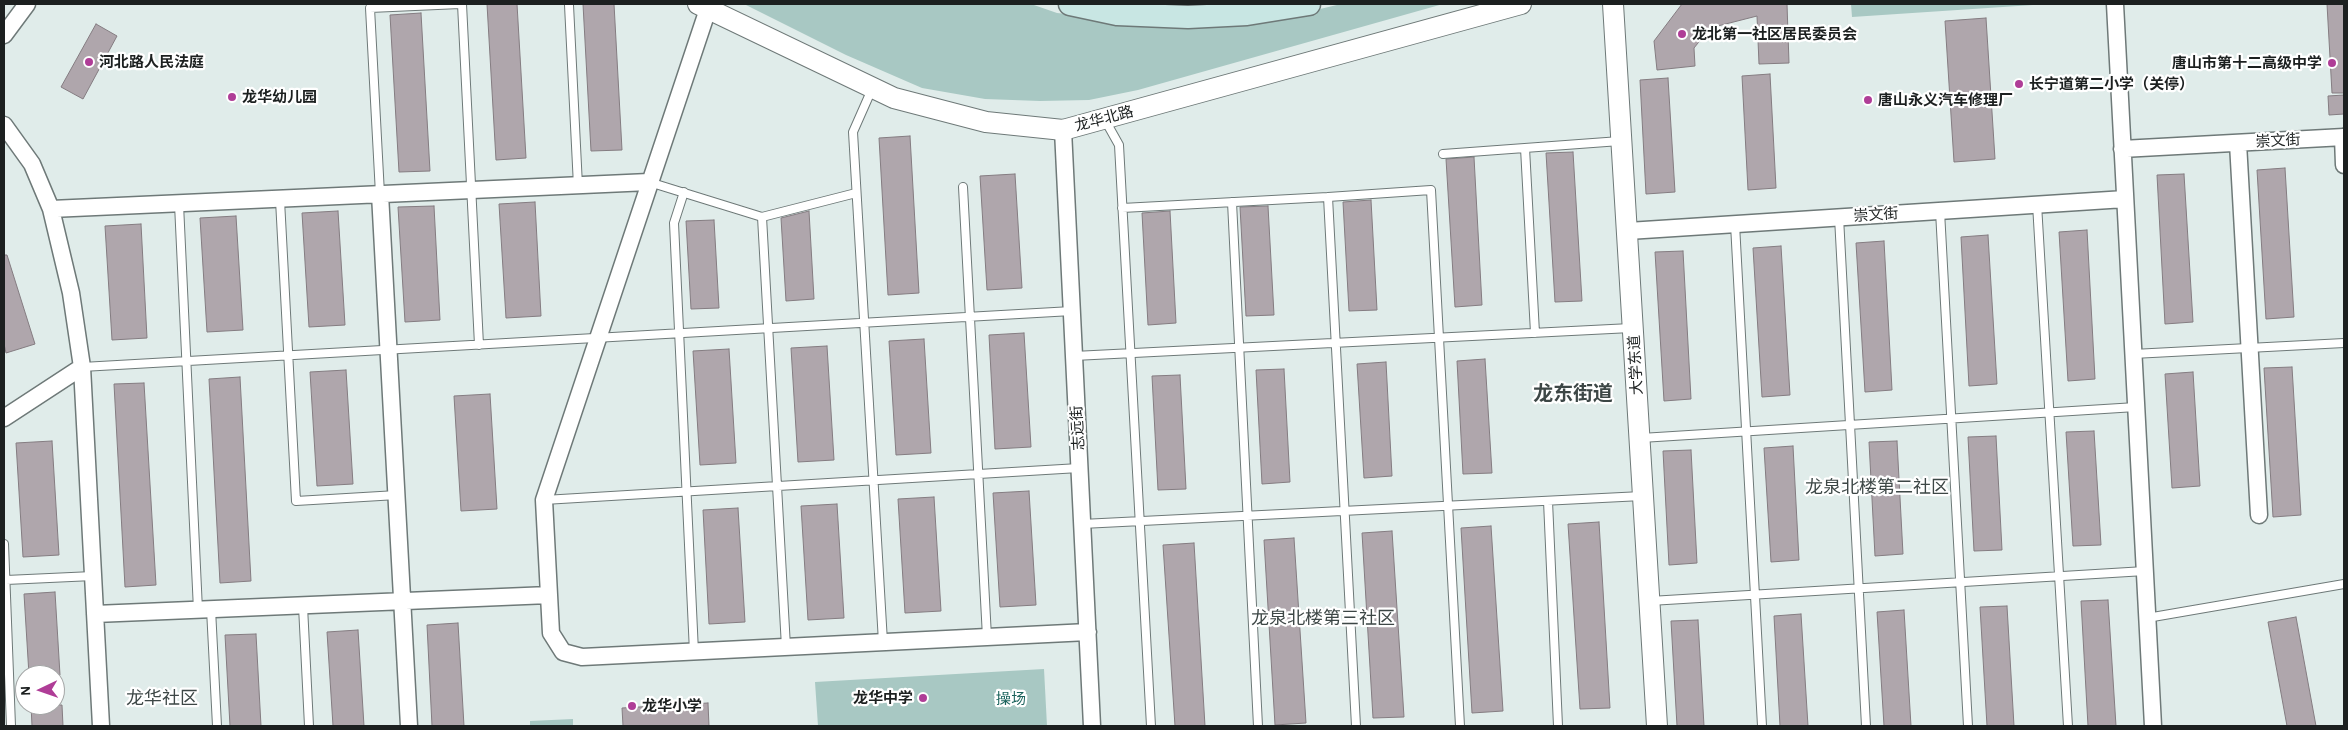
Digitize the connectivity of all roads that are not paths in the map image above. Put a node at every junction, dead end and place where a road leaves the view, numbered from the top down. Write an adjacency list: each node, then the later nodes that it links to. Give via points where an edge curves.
1 (27, 4): 10 (street)
2 (461, 4): 25 (lane); 28 (lane, via 370,8)
3 (1070, 4): 4 (main road, via 1117,14 1188,17 1247,14)
4 (1309, 4)
5 (1521, 4): 12 (street, 龙华北路)
6 (1613, 4): 16 (street, 大学东道)
7 (2115, 4): 19 (street)
8 (568, 5): 23 (lane)
9 (703, 6): 11 (street, 龙华北路); 22 (street)
10 (4, 35)
11 (872, 88): 14 (street, 龙华北路, via 894,98 986,122); 27 (lane, via 853,132)
12 (1105, 120): 14 (street, 龙华北路); 35 (lane, via 1119,145)
13 (4, 125): 36 (street, via 32,164)
14 (1063, 130): 42 (street, 志远街)
15 (2344, 137): 17 (street, 崇文街); 21 (street)
16 (1622, 141): 18 (lane); 41 (street, 大学东道)
17 (2238, 143): 19 (street, 崇文街); 55 (street)
18 (1525, 148): 20 (lane); 47 (lane)
19 (2122, 149): 30 (street)
20 (1443, 154)
21 (2344, 165)
22 (649, 182): 23 (street); 26 (lane); 49 (street)
23 (578, 186): 25 (street)
24 (962, 186): 43 (lane)
25 (471, 191): 28 (street); 53 (lane)
26 (684, 192): 38 (lane); 48 (lane, via 674,223)
27 (856, 193): 38 (lane); 44 (lane)
28 (380, 194): 31 (street); 56 (street)
29 (1328, 197): 32 (lane); 50 (lane, via 1431,190); 51 (lane)
30 (2125, 199): 34 (street, 崇文街); 57 (street)
31 (280, 200): 33 (street); 58 (lane)
32 (1232, 202): 35 (lane); 54 (lane)
33 (179, 204): 36 (street); 60 (lane)
34 (2037, 204): 37 (street, 崇文街); 63 (lane)
35 (1122, 208): 111 (lane)
36 (51, 209): 61 (street, via 71,293)
37 (1940, 211): 39 (street, 崇文街); 65 (lane)
38 (762, 216): 45 (lane)
39 (1839, 217): 40 (street, 崇文街); 66 (lane)
40 (1735, 224): 41 (street, 崇文街); 67 (lane)
41 (1628, 231): 46 (street, 大学东道)
42 (1072, 311): 43 (lane); 59 (street, 志远街)
43 (970, 317): 44 (lane); 70 (lane)
44 (864, 323): 45 (lane); 71 (lane)
45 (768, 328): 48 (lane); 72 (lane)
46 (1634, 328): 47 (lane); 68 (street, 大学东道)
47 (1535, 333): 50 (lane)
48 (679, 334): 49 (lane); 73 (lane)
49 (598, 338): 53 (lane); 76 (street)
50 (1438, 338): 51 (lane); 78 (lane)
51 (1336, 343): 54 (lane); 79 (lane)
52 (2344, 343): 55 (lane)
53 (479, 345): 56 (lane)
54 (1239, 348): 59 (lane); 81 (lane)
55 (2249, 348): 57 (lane); 80 (street)
56 (389, 349): 58 (lane); 74 (street)
57 (2133, 354): 62 (street)
58 (288, 355): 60 (lane); 74 (lane, via 296,500)
59 (1074, 356): 69 (street, 志远街)
60 (186, 361): 61 (lane); 97 (lane)
61 (82, 367): 64 (street); 86 (street)
62 (2136, 407): 63 (lane); 85 (street)
63 (2050, 412): 65 (lane); 87 (lane)
64 (4, 418)
65 (1951, 418): 66 (lane); 89 (lane)
66 (1850, 425): 67 (lane); 91 (lane)
67 (1746, 431): 68 (lane); 92 (lane)
68 (1640, 438): 75 (street, 大学东道)
69 (1079, 468): 70 (lane); 82 (street, 志远街)
70 (978, 474): 71 (lane); 101 (lane)
71 (874, 480): 72 (lane); 102 (lane)
72 (776, 486): 73 (lane); 103 (lane)
73 (686, 491): 76 (lane); 104 (lane)
74 (396, 495): 95 (street)
75 (1644, 496): 77 (lane); 94 (street, 大学东道)
76 (544, 500): 93 (street)
77 (1548, 501): 78 (lane); 115 (lane)
78 (1448, 506): 79 (lane); 114 (lane)
79 (1345, 511): 81 (lane); 113 (lane)
80 (2259, 515)
81 (1248, 516): 82 (lane); 112 (lane)
82 (1082, 524): 100 (street, 志远街)
83 (4, 544): 84 (lane)
84 (4, 555): 88 (lane)
85 (2145, 571): 87 (lane); 99 (street)
86 (93, 576): 88 (lane); 98 (street)
87 (2059, 576): 89 (lane); 120 (lane)
88 (6, 580): 105 (lane)
89 (1960, 582): 91 (lane); 119 (lane)
90 (2344, 584): 99 (lane)
91 (1858, 588): 92 (lane); 118 (lane)
92 (1755, 594): 94 (lane); 117 (lane)
93 (549, 595): 95 (street); 104 (street, via 551,633 563,652 582,657)
94 (1650, 601): 116 (street, 大学东道)
95 (402, 602): 96 (street); 109 (street)
96 (303, 606): 97 (street); 108 (lane)
97 (204, 610): 98 (street); 107 (lane)
98 (96, 614): 106 (street)
99 (2147, 618): 121 (street)
100 (1088, 632): 101 (street); 110 (street, 志远街)
101 (987, 637): 102 (street)
102 (883, 642): 103 (street)
103 (786, 647): 104 (street)
104 (694, 652)
105 (12, 726)
106 (101, 726)
107 (218, 726)
108 (309, 726)
109 (410, 726)
110 (1092, 726)
111 (1151, 726)
112 (1258, 726)
113 (1356, 726)
114 (1460, 726)
115 (1558, 726)
116 (1657, 726)
117 (1762, 726)
118 (1866, 726)
119 (1968, 726)
120 (2068, 726)
121 (2153, 726)

